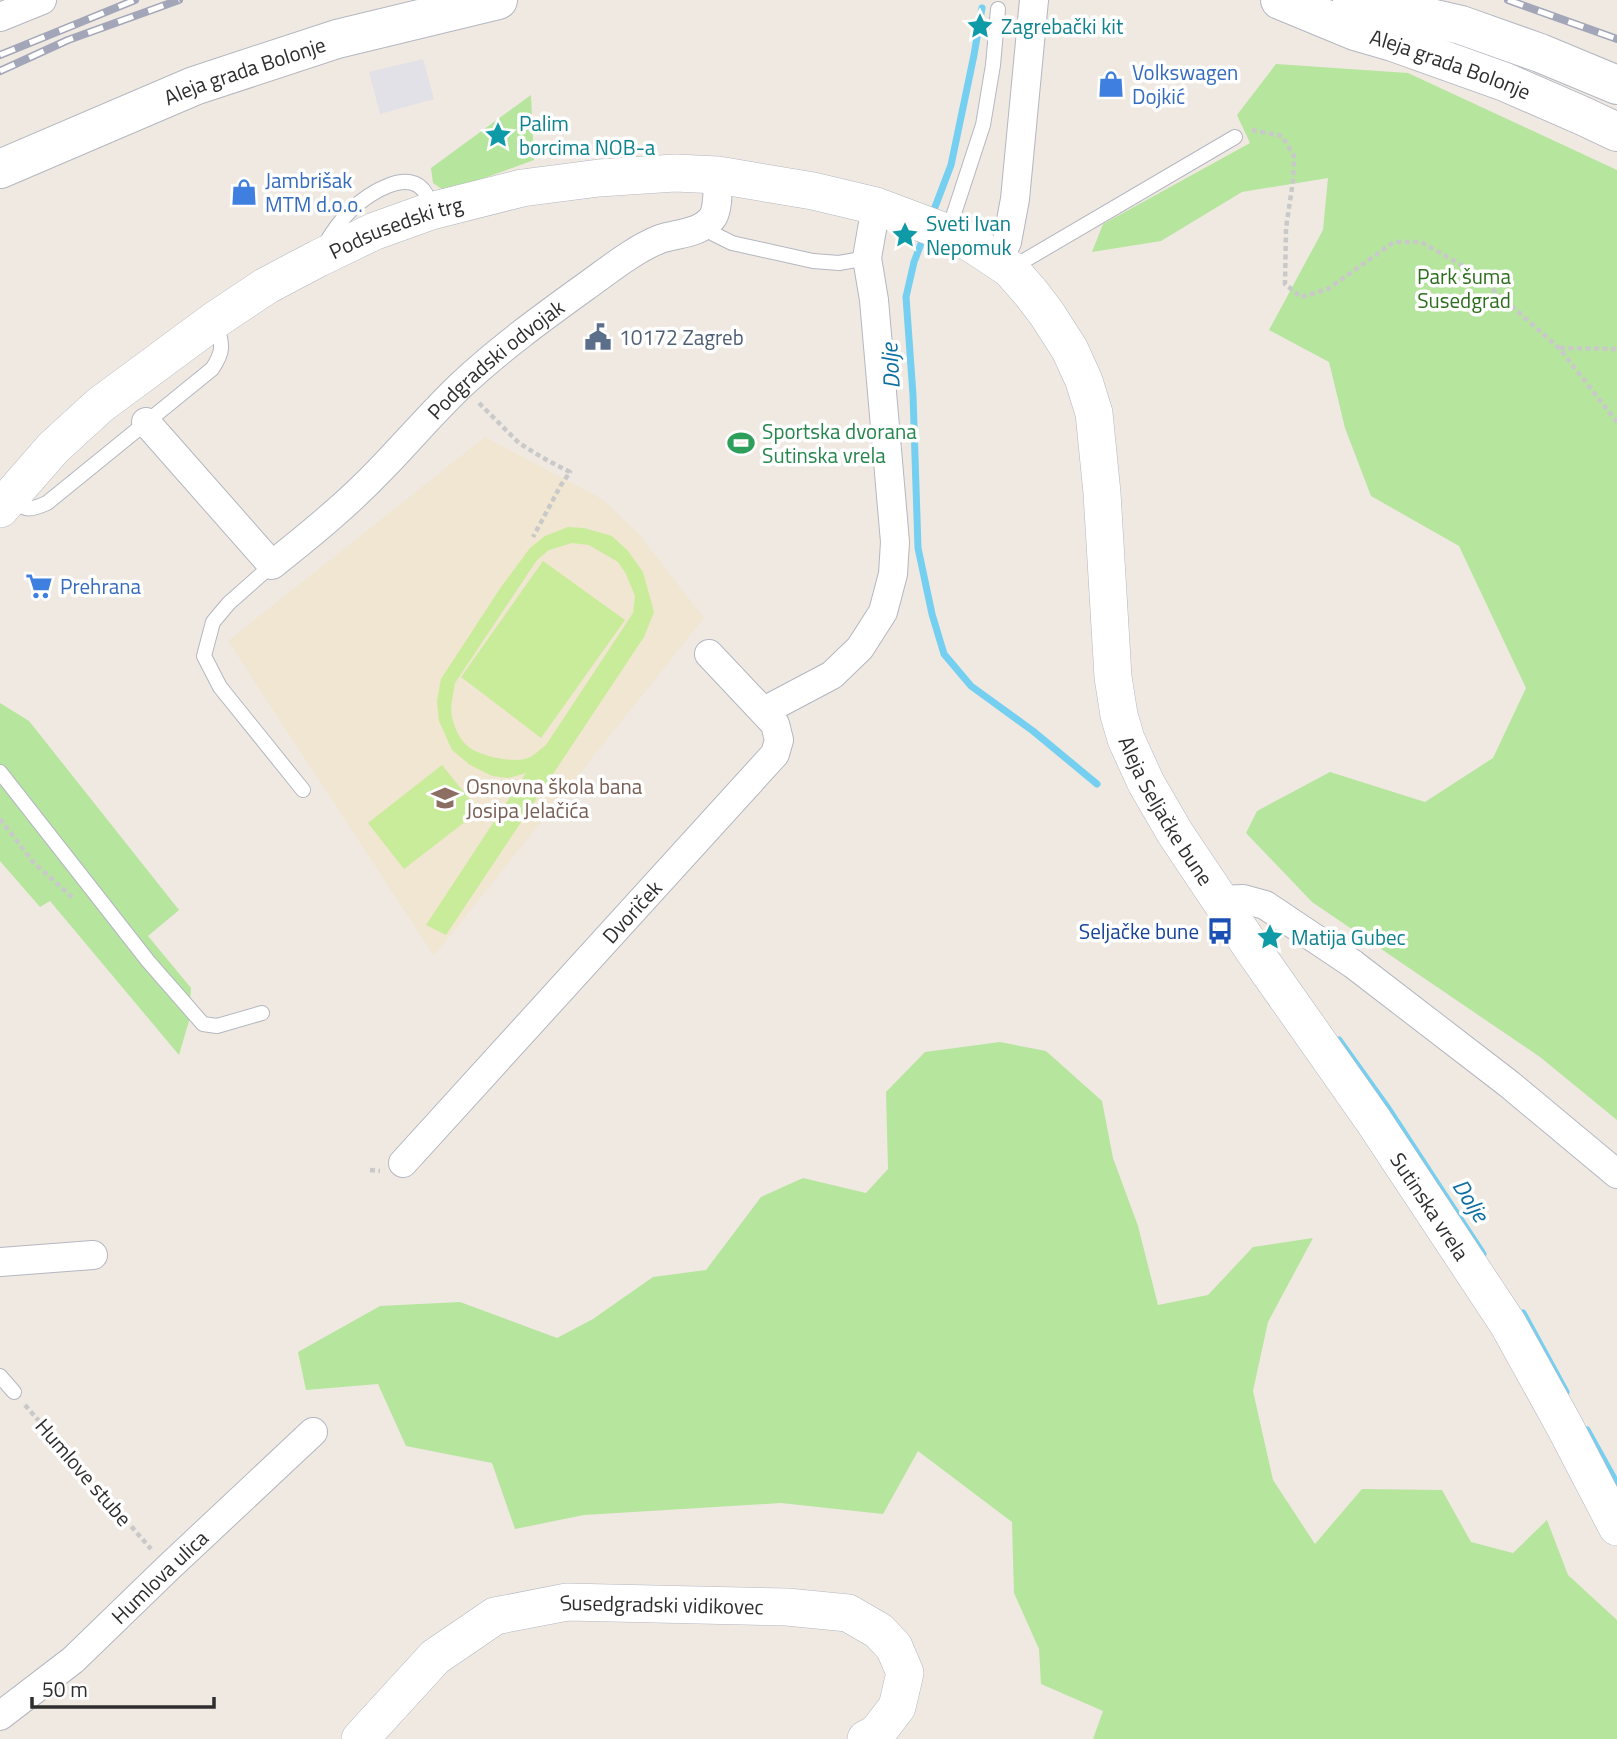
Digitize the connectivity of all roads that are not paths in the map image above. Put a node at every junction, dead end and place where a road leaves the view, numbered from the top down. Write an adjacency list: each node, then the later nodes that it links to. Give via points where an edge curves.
1 (42, 0): 7 (street)
2 (498, 0): 11 (main road, Aleja grada Bolonje, via 337,39 194,86)
3 (1034, 0): 17 (street, via 1015,199)
4 (1280, 0): 9 (main road, Aleja grada Bolonje, via 1505,82)
5 (1352, 0): 8 (main road, Aleja grada Bolonje, via 1461,25)
6 (998, 9): 15 (lane, via 983,125)
7 (0, 17)
8 (1617, 85)
9 (1617, 132)
10 (1235, 136): 17 (lane)
11 (0, 169)
12 (718, 175): 13 (street, Podsusedski trg); 14 (street, via 716,208); 18 (street, Podsusedski trg, via 599,178 522,188 430,211 318,258)
13 (876, 206): 15 (street, Aleja Seljačke bune); 16 (street)
14 (705, 225): 16 (lane, via 732,243 813,261); 21 (street, Podgradski odvojak, via 641,248 521,335 461,385 322,526)
15 (932, 227): 17 (street, Aleja Seljačke bune, via 964,239)
16 (867, 258): 23 (street, via 895,542 893,574 883,612 860,648 832,675)
17 (1004, 265): 26 (street, Aleja Seljačke bune, via 1031,293 1070,350 1084,381 1094,413 1119,715 1158,805)
18 (215, 320): 19 (lane, via 222,348 212,369); 20 (street, Podsusedski trg, via 100,405 52,448)
19 (146, 422): 20 (lane, via 47,503 33,509); 21 (street)
20 (4, 503)
21 (272, 565): 25 (lane, via 213,622 204,656 220,687)
22 (709, 654): 23 (street, Dvoriček)
23 (764, 711): 28 (street, Dvoriček, via 775,724 779,740 775,754)
24 (0, 772): 27 (lane, via 148,961 204,1024 217,1026)
25 (303, 790)
26 (1221, 900): 29 (street, Aleja Seljačke bune, via 1243,898 1265,905 1353,964 1509,1083); 35 (street, Sutinska vrela, via 1508,1324)
27 (262, 1013)
28 (403, 1163)
29 (1617, 1174)
30 (93, 1255): 31 (street)
31 (0, 1262)
32 (0, 1376): 33 (lane)
33 (14, 1392)
34 (313, 1432): 36 (street, Humlova ulica, via 73,1660)
35 (1617, 1527)
36 (0, 1716)
37 (360, 1739): 38 (street, Susedgradski vidikovec, via 435,1657 495,1616 567,1602 787,1607 848,1613 879,1631 894,1647 905,1673 897,1707 877,1733)
38 (866, 1739)

